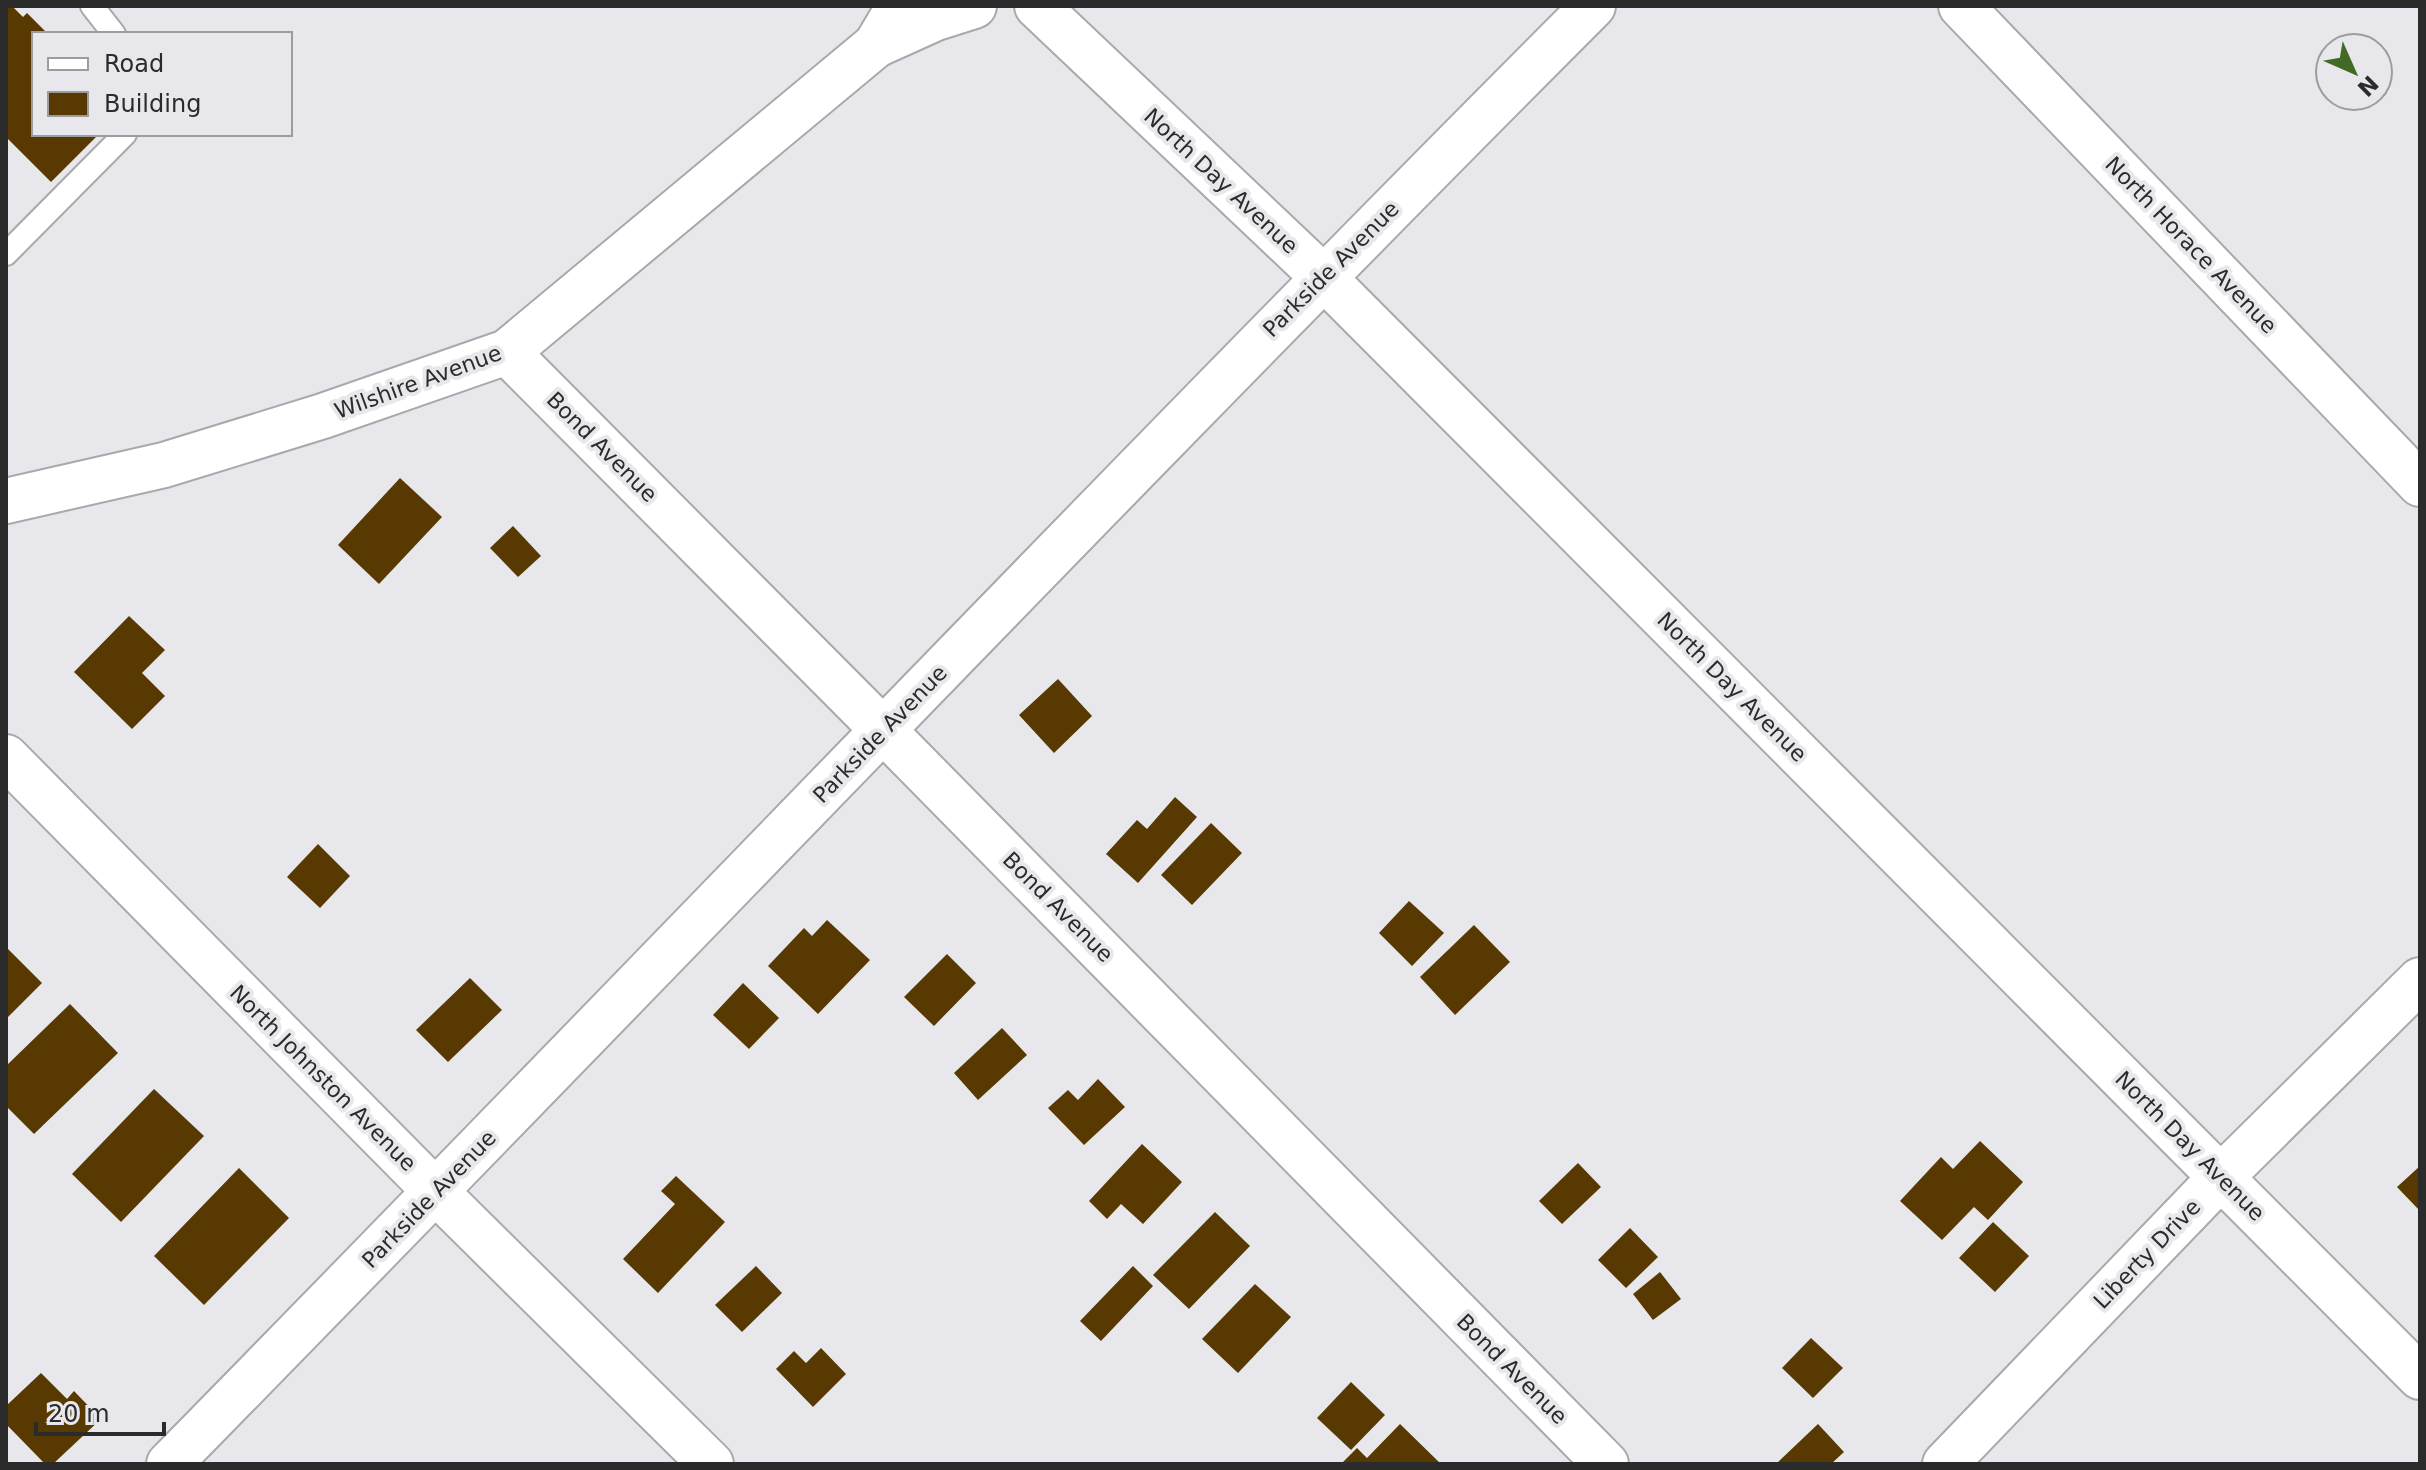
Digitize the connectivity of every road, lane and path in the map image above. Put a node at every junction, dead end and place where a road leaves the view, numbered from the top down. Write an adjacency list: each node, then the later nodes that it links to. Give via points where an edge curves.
1 (92, 6): 7 (lane)
2 (899, 6): 8 (street)
3 (974, 6): 8 (street)
4 (1037, 6): 11 (street, North Day Avenue)
5 (1593, 6): 11 (street, Parkside Avenue)
6 (1961, 6): 13 (street, North Horace Avenue)
7 (112, 32)
8 (876, 45): 12 (street, Wilshire Avenue)
9 (123, 136): 10 (lane)
10 (6, 254)
11 (1323, 277): 15 (street, Parkside Avenue); 18 (street, North Day Avenue)
12 (507, 352): 14 (street, Wilshire Avenue, via 164,465); 15 (street, Bond Avenue)
13 (2420, 484)
14 (6, 501)
15 (883, 730): 19 (street, Parkside Avenue); 23 (street, Bond Avenue)
16 (6, 757): 19 (street, North Johnston Avenue)
17 (2420, 980): 18 (street, Liberty Drive)
18 (2221, 1177): 20 (street, North Day Avenue); 24 (street, Liberty Drive)
19 (436, 1192): 21 (street, Parkside Avenue); 22 (street, North Johnston Avenue)
20 (2420, 1377)
21 (169, 1464)
22 (711, 1464)
23 (1606, 1464)
24 (1945, 1464)

